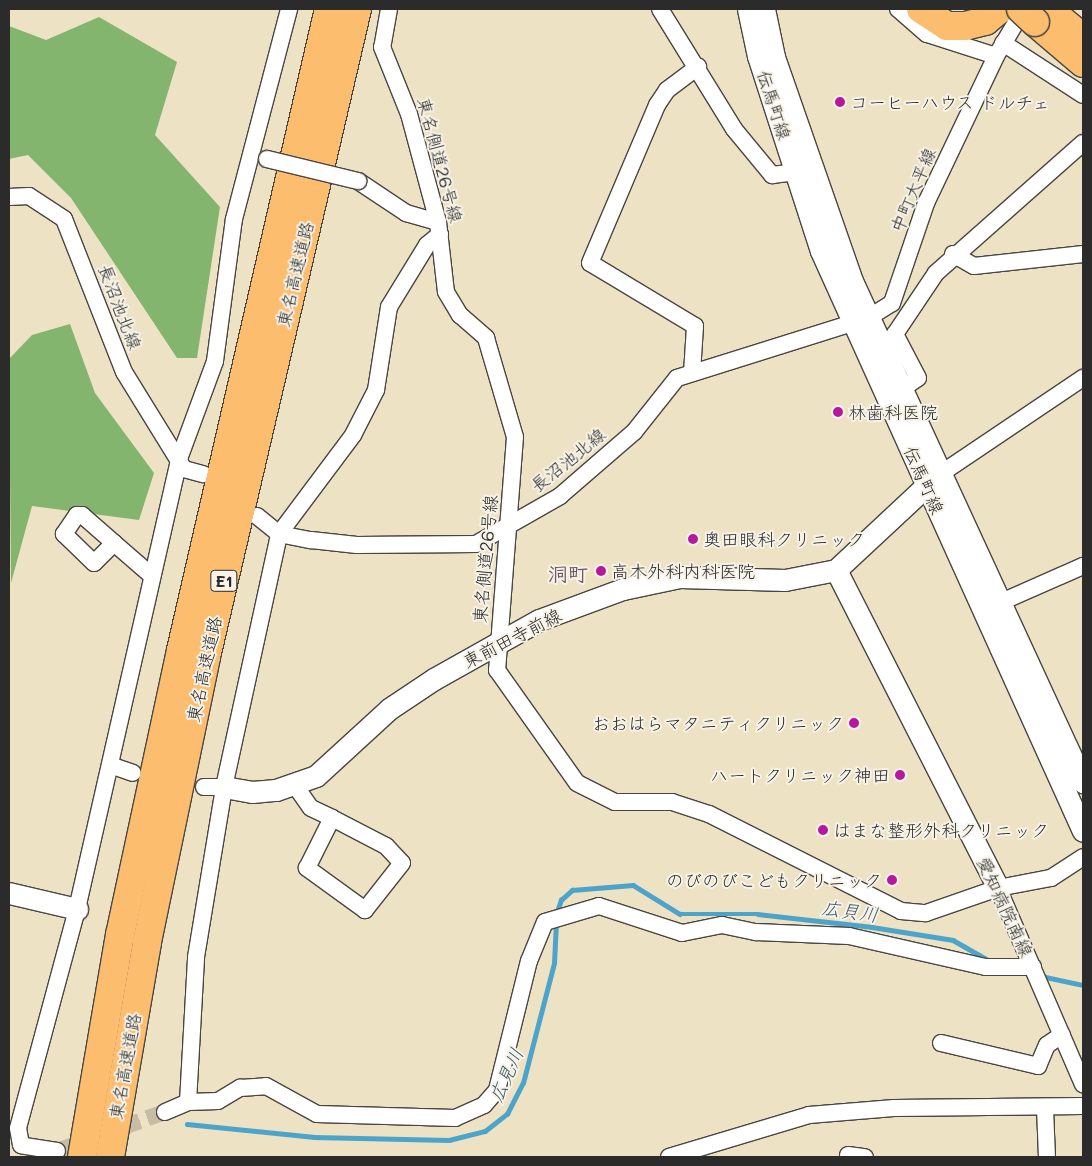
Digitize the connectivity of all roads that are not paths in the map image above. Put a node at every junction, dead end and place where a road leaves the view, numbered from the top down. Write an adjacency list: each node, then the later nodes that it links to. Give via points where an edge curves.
1 (289, 9): 18 (street)
2 (329, 9): 59 (highway, 東名高速道路 / E1)
3 (357, 9): 61 (highway, 東名高速道路 / E1, via 206,657 147,942)
4 (389, 9): 21 (street, 東名側道26号線, via 382,47 409,114)
5 (660, 9): 15 (street)
6 (748, 9): 19 (street, 伝馬町線, via 758,56)
7 (764, 9): 19 (street, 伝馬町線)
8 (898, 9): 13 (street, via 927,34)
9 (922, 9): 10 (highway, via 947,26 966,26 985,21)
10 (1000, 9)
11 (1032, 12): 12 (highway); 13 (street, 中町大平線); 14 (highway)
12 (1083, 38)
13 (999, 49): 16 (street); 24 (street, 中町大平線, via 926,203 892,302)
14 (1083, 63)
15 (698, 67): 19 (street, via 734,128 772,176); 25 (street, via 667,90 657,105 590,262 695,326)
16 (1083, 95)
17 (1083, 143): 22 (street, via 1028,196)
18 (248, 153): 21 (street, bridge, via 358,181 406,213); 28 (street, via 234,219 215,361)
19 (804, 172): 24 (street, 伝馬町線)
20 (9, 197): 28 (street, 長沼池北線, via 29,196 64,219 124,372)
21 (439, 228): 32 (street, 東名側道26号線, via 446,292 460,315 486,338 515,437 517,455); 33 (street, via 389,307 376,390 353,435)
22 (953, 254): 23 (street, via 974,266); 27 (street, via 895,334 918,378)
23 (1083, 254)
24 (861, 320): 25 (street, 長沼池北線); 27 (street, 伝馬町線); 30 (street, 伝馬町線)
25 (692, 374): 32 (street, 長沼池北線, via 678,378 634,432 560,496)
26 (1083, 378): 30 (street)
27 (902, 389): 30 (street, 伝馬町線)
28 (179, 459): 29 (street, via 184,469); 37 (street)
29 (203, 474)
30 (932, 479): 36 (street); 38 (street, 伝馬町線); 46 (street, 伝馬町線)
31 (258, 516): 33 (street)
32 (505, 530): 33 (street, 長沼池北線, via 476,544 357,545); 39 (street, 東名側道26号線)
33 (279, 534): 44 (street)
34 (114, 543): 37 (street)
35 (1083, 566): 38 (street)
36 (836, 570): 39 (street, 東前田寺前線, via 785,580 680,577 614,593 539,620); 48 (street, 愛知病院南線)
37 (152, 576): 40 (street)
38 (999, 603): 42 (street, 伝馬町線)
39 (498, 643): 43 (street, 東前田寺前線, via 389,709 316,776); 48 (street, 東名側道26号線, via 497,670 577,783 615,802 672,802 709,814 901,911 926,913)
40 (110, 765): 41 (street); 50 (street)
41 (133, 773)
42 (1083, 782)
43 (294, 784): 44 (street, 東前田寺前線, via 252,792); 45 (street, via 311,808)
44 (214, 787): 55 (street, via 196,957)
45 (332, 818): 45 (street, via 307,868 365,910 402,863 386,846)
46 (1081, 821)
47 (1083, 856): 48 (street, 東名側道26号線, via 1051,878)
48 (998, 888): 51 (street, 愛知病院南線)
49 (9, 893): 50 (street)
50 (77, 909): 59 (street, via 18,1128 21,1145)
51 (1033, 967): 52 (street, 愛知病院南線); 55 (street, via 986,967 849,936 756,932 722,924 682,933 599,906 544,922 530,961 497,1090 484,1105 455,1118 317,1114 266,1086 240,1088 218,1101)
52 (1062, 1035): 53 (street, via 1047,1045 1038,1066); 54 (street, 愛知病院南線)
53 (941, 1043)
54 (1083, 1084)
55 (188, 1102): 58 (street)
56 (1083, 1106): 57 (street)
57 (1044, 1108): 62 (street, via 894,1108 809,1115); 64 (street)
58 (165, 1112)
59 (69, 1154)
60 (848, 1155): 63 (street)
61 (110, 1157)
62 (670, 1157)
63 (865, 1157)
64 (1047, 1157)

